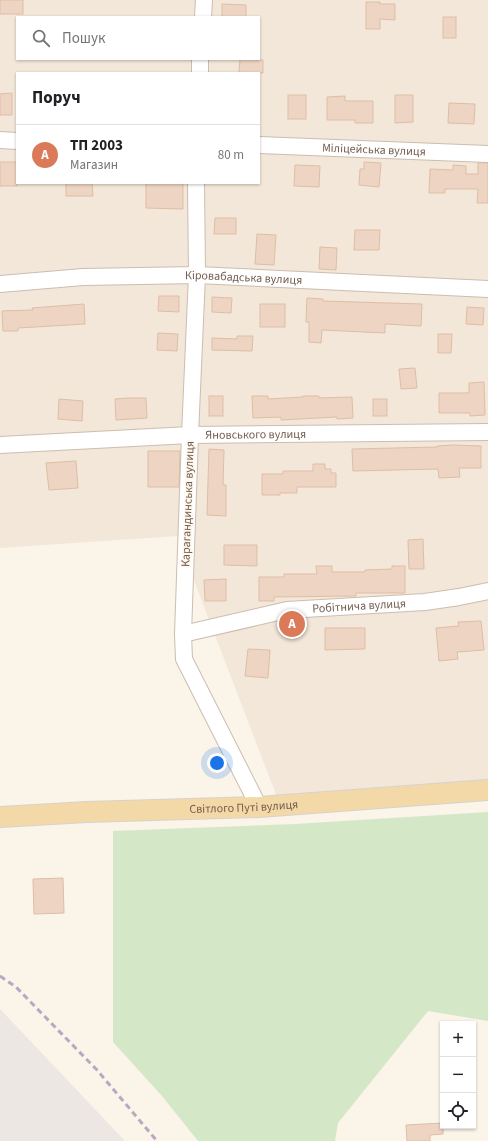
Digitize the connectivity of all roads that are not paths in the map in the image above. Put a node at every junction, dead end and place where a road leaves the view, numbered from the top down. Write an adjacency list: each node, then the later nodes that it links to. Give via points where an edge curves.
1 (204, 0): 2 (street)
2 (203, 16)
3 (200, 60): 4 (street)
4 (200, 72)
5 (0, 140): 6 (street)
6 (16, 140)
7 (260, 145): 8 (street, Міліцейська вулиця)
8 (488, 154)
9 (196, 184): 10 (street, Карагандинська вулиця)
10 (198, 275): 11 (street, Кіровабадська вулиця, via 83,277); 12 (street, Кіровабадська вулиця); 14 (street, Карагандинська вулиця)
11 (0, 284)
12 (488, 290)
13 (488, 432): 14 (street, Яновського вулиця)
14 (190, 435): 15 (street, Яновського вулиця); 17 (street, Карагандинська вулиця)
15 (0, 445)
16 (488, 591): 17 (street, Робітнича вулиця, via 425,602 287,610)
17 (183, 634): 19 (street, Карагандинська вулиця, via 184,659)
18 (488, 790): 19 (main road, Світлого Путі вулиця)
19 (259, 807): 20 (main road, Світлого Путі вулиця)
20 (0, 817)

